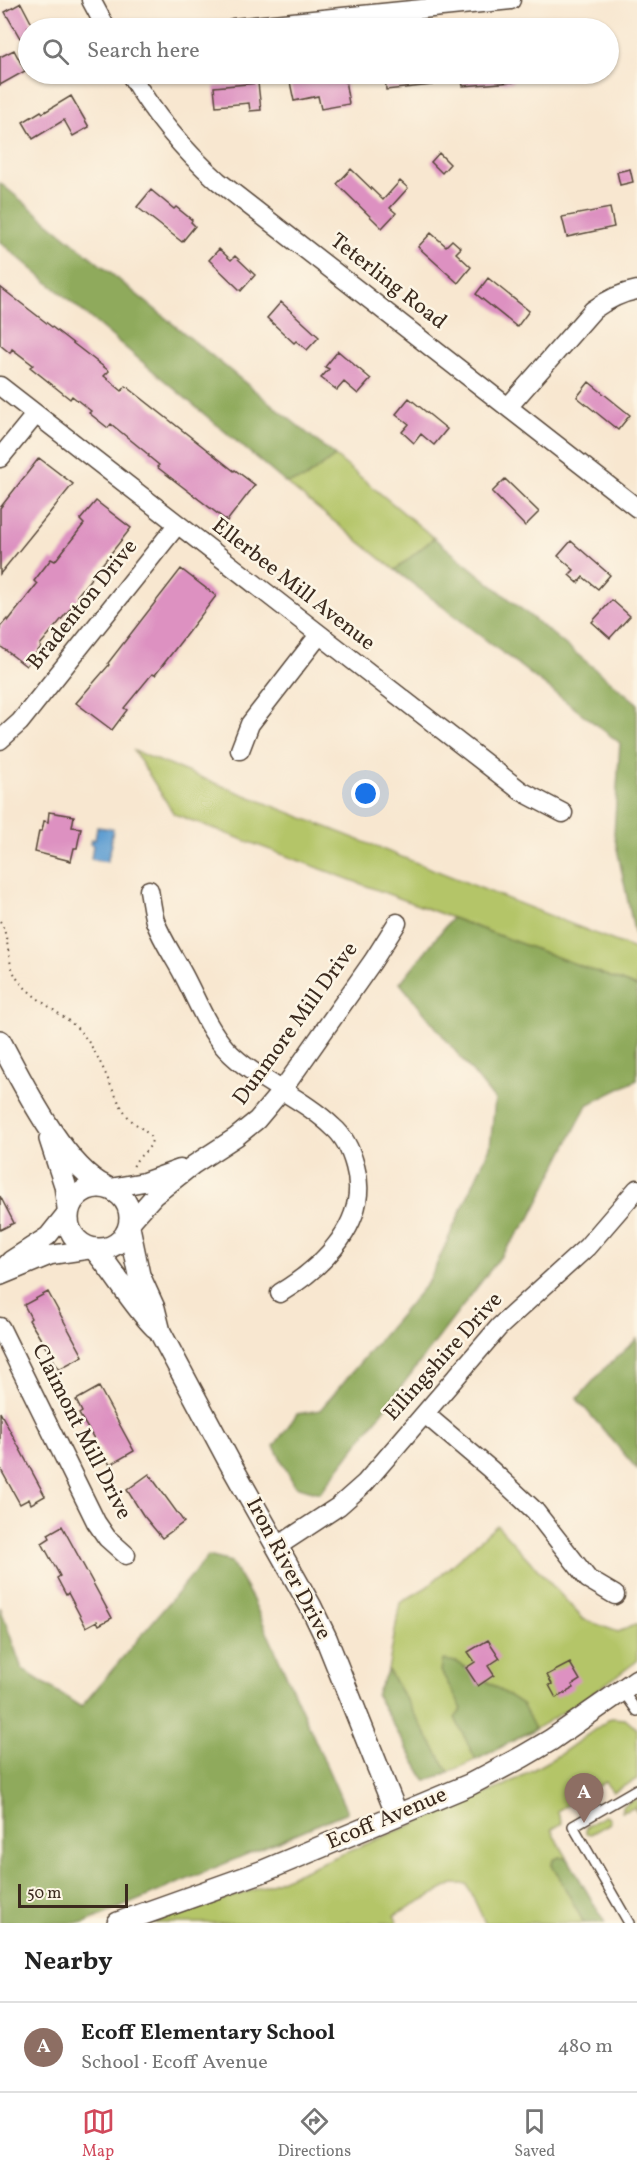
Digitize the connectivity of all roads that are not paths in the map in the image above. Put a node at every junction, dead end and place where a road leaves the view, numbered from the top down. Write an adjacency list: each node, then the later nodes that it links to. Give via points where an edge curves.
1 (91, 0): 3 (street)
2 (511, 0): 4 (street)
3 (101, 18)
4 (332, 18)
5 (136, 84): 8 (street, Teterling Road, via 168,131 218,181)
6 (637, 290): 8 (street, via 607,300 593,310)
7 (0, 386): 9 (street, Ellerbee Mill Avenue)
8 (508, 407): 11 (street, Teterling Road)
9 (36, 414): 10 (street); 12 (street, Ellerbee Mill Avenue)
10 (0, 458)
11 (637, 508)
12 (177, 525): 13 (street, Ellerbee Mill Avenue); 14 (street, Bradenton Drive, via 20,722)
13 (319, 635): 15 (street, via 250,724); 16 (street, Ellerbee Mill Avenue, via 522,791)
14 (0, 740)
15 (240, 750)
16 (563, 813)
17 (149, 890): 20 (street, via 156,923 216,1035 231,1054)
18 (397, 923): 20 (street, Dunmore Mill Drive)
19 (0, 1041): 21 (street)
20 (283, 1089): 22 (street, Dunmore Mill Drive, via 257,1120); 29 (street, via 342,1136 353,1156 359,1189 354,1218 347,1230 309,1275)
21 (38, 1111): 23 (street, via 80,1168); 25 (street, via 58,1158)
22 (193, 1165): 23 (street, Dunmore Mill Drive, via 144,1182); 26 (street, Dunmore Mill Drive, via 148,1201)
23 (108, 1188): 25 (street, via 80,1192); 26 (street, via 123,1198)
24 (637, 1189): 32 (street, Ellingshire Drive, via 587,1247 499,1328)
25 (68, 1209): 27 (street, via 70,1233); 28 (street, via 48,1236 11,1260)
26 (130, 1225): 27 (street, via 112,1247); 31 (street, Iron River Drive, via 139,1275)
27 (93, 1249): 28 (street, via 51,1256); 31 (street, Iron River Drive)
28 (0, 1273)
29 (280, 1293)
30 (0, 1327): 34 (street, Claimont Mill Drive, via 91,1514)
31 (160, 1332): 33 (street, Iron River Drive)
32 (425, 1414): 33 (street, Ellingshire Drive, via 352,1495); 35 (street, via 540,1517 588,1579)
33 (278, 1546): 39 (street, Iron River Drive, via 326,1638)
34 (126, 1555)
35 (615, 1595)
36 (630, 1685): 37 (lane); 39 (street, Ecoff Avenue, via 522,1757 469,1785)
37 (637, 1711)
38 (637, 1790): 41 (lane, via 573,1826)
39 (397, 1815): 40 (street, Ecoff Avenue, via 261,1872)
40 (118, 1923)
41 (629, 1923)

